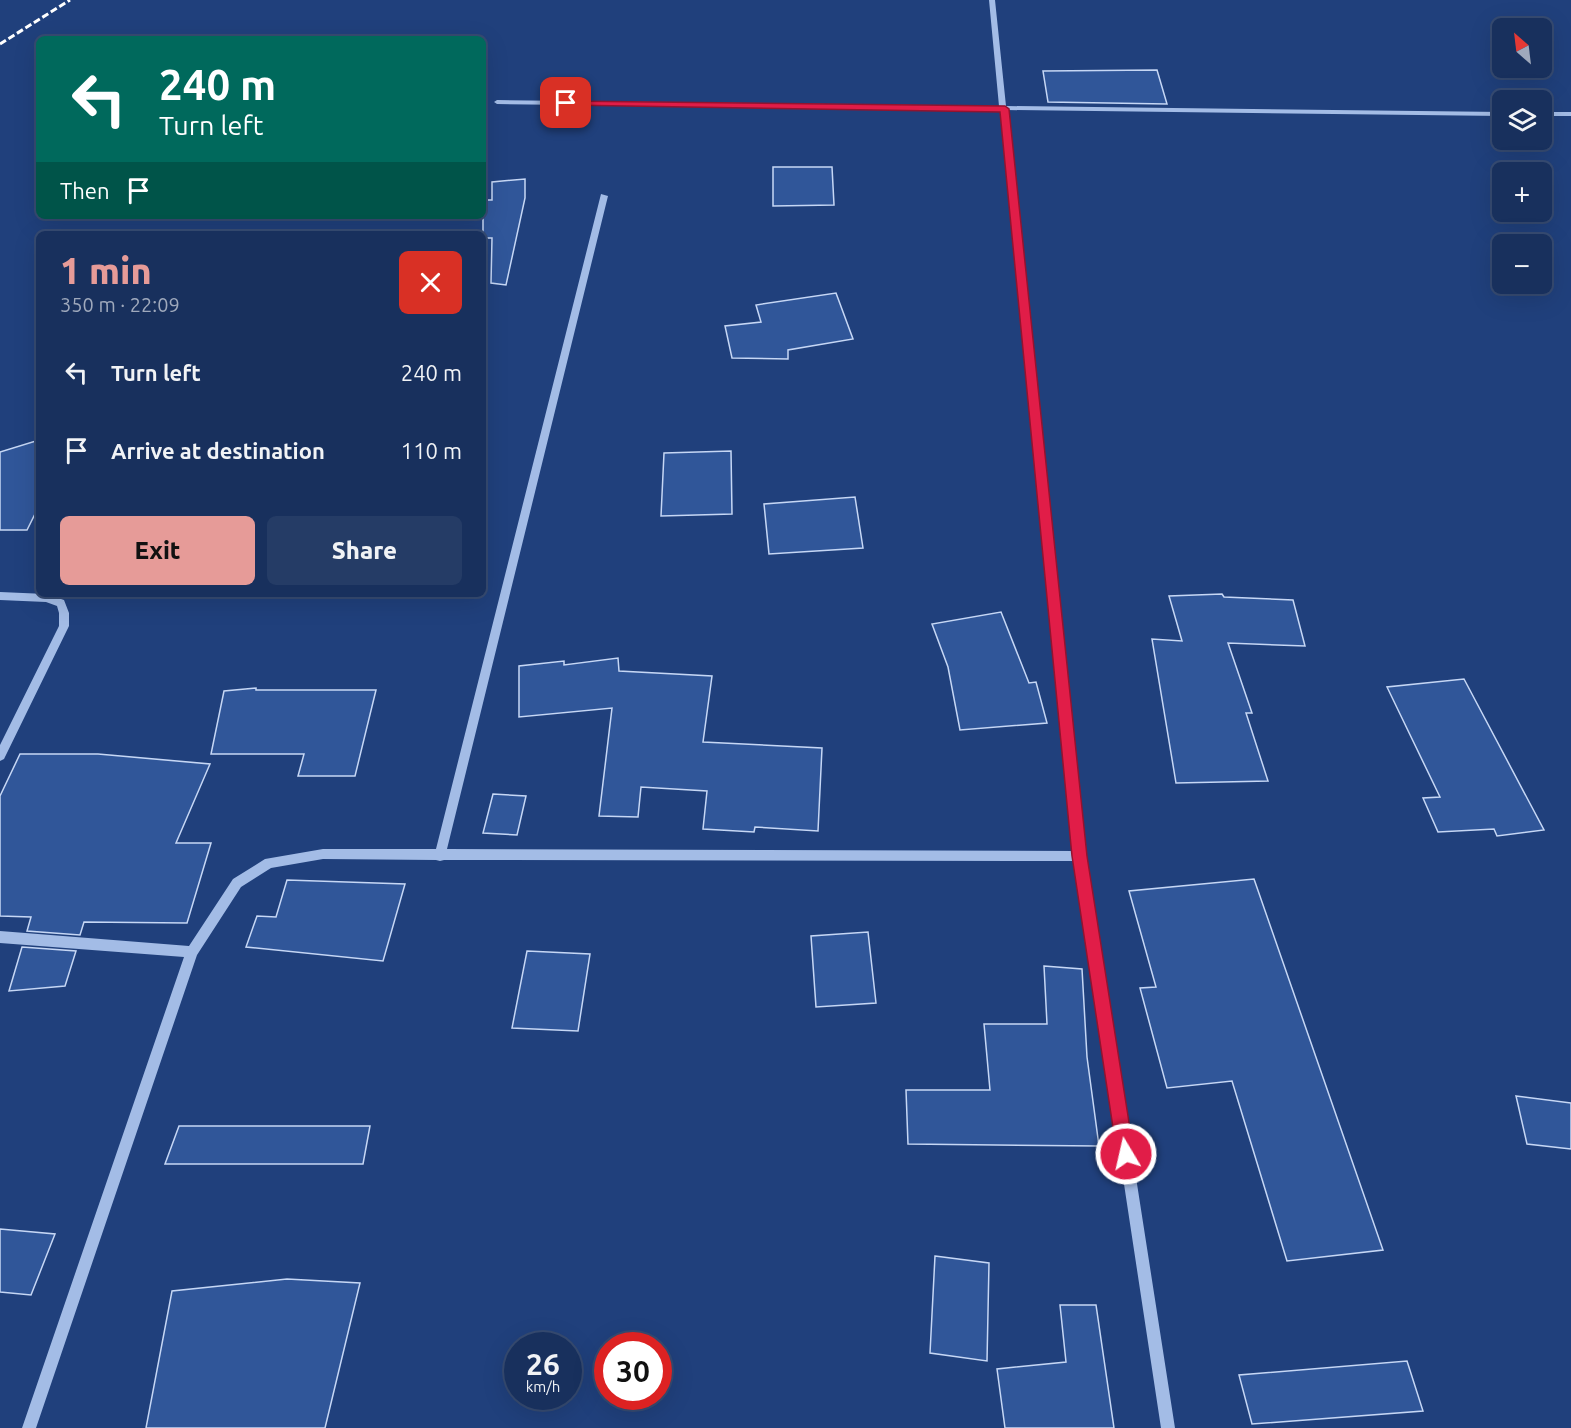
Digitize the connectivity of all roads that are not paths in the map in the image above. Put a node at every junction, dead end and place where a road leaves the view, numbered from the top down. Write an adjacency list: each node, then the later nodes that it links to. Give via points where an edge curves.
1 (992, 0): 3 (street)
2 (496, 102): 3 (street)
3 (1005, 109): 4 (street); 11 (street)
4 (1492, 114)
5 (1552, 114): 6 (street)
6 (1571, 114)
7 (604, 196): 10 (street)
8 (0, 596): 9 (street, via 46,598 61,603 64,613 64,626)
9 (0, 756)
10 (440, 856): 11 (street); 13 (street, via 323,854 269,863 237,883)
11 (1080, 856): 15 (street)
12 (0, 937): 13 (street)
13 (192, 952): 14 (street)
14 (29, 1428)
15 (1168, 1428)

